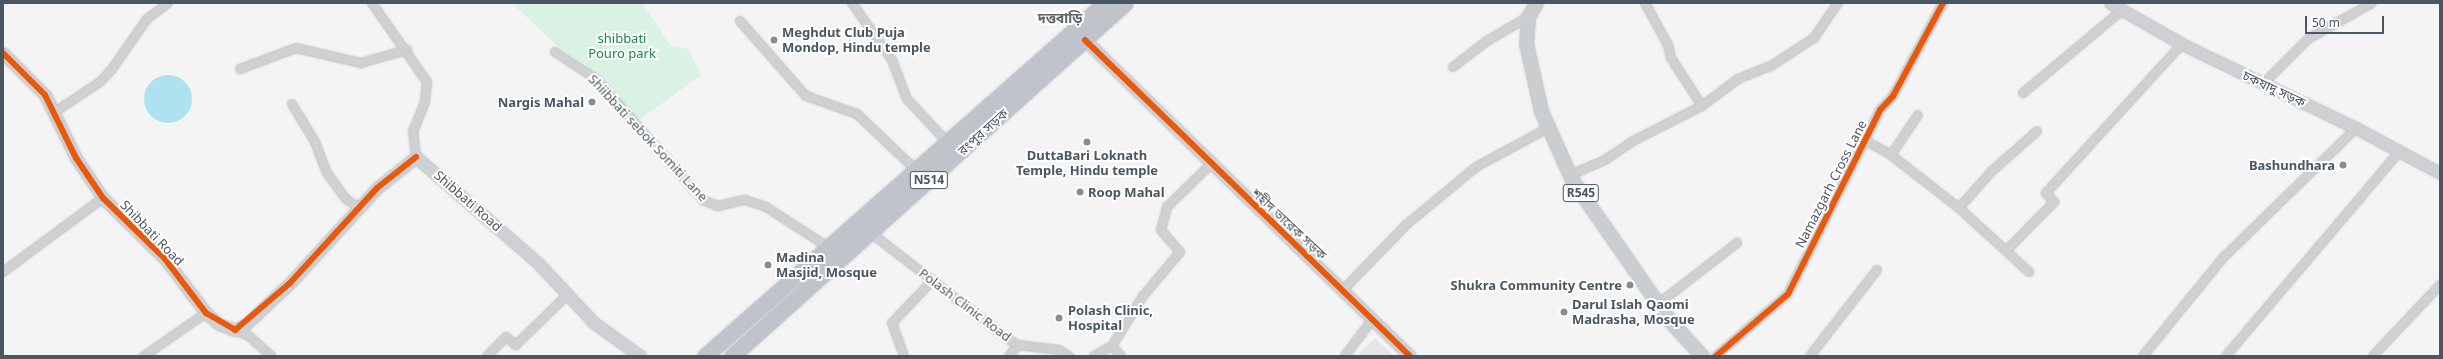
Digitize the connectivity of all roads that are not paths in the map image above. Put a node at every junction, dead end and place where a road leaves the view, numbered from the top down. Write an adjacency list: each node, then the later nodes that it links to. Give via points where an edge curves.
1 (168, 3): 26 (street, via 147,19 104,78)
2 (372, 3): 17 (street)
3 (852, 3): 32 (street, via 892,60 907,99)
4 (1105, 3): 15 (highway, রংপুর সড়ক / N514)
5 (1126, 3): 15 (highway, রংপুর সড়ক / N514)
6 (1536, 3): 13 (main road, R545)
7 (1645, 3): 25 (street, via 1668,45 1671,58)
8 (1838, 3): 25 (street, via 1814,38 1758,74 1738,79)
9 (1943, 3): 31 (street, Namazgarh Cross Lane)
10 (2110, 3): 12 (street, চকযাদু সড়ক)
11 (2372, 3): 22 (street, via 2308,39)
12 (2121, 11): 16 (street, চকযাদু সড়ক); 23 (street)
13 (1528, 17): 20 (street); 28 (main road, R545, via 1526,43)
14 (740, 21): 37 (street, via 806,96 857,114)
15 (1080, 35): 32 (highway, N514); 36 (street, শহীদ তারেক সড়ক); 43 (highway, রংপুর সড়ক / N514)
16 (2182, 44): 22 (street, চকযাদু সড়ক); 46 (street, via 2046,193 2054,202)
17 (407, 50): 21 (street, via 361,63 296,48); 35 (street, via 427,82 425,102 413,131)
18 (3, 52): 26 (street, Shibbati Road, via 45,95)
19 (555, 52): 45 (street, Shiibbati sebok Somiti Lane, via 596,79 703,200 718,206 745,200 766,207)
20 (1453, 67)
21 (240, 70)
22 (2263, 84): 29 (street, চকযাদু সড়ক)
23 (2023, 93)
24 (292, 104): 41 (street, via 315,142 326,173 346,199)
25 (1702, 106): 39 (street, via 1633,141 1605,160)
26 (54, 112): 40 (street, Shibbati Road, via 76,158)
27 (1918, 115): 34 (street)
28 (1548, 128): 39 (main road, R545); 52 (street, via 1476,167 1406,225)
29 (2356, 128): 33 (street, চকযাদু সড়ক); 76 (street, via 2223,258)
30 (2037, 131): 42 (street, via 1992,171)
31 (1866, 141): 34 (street); 74 (street, Namazgarh Cross Lane, via 1788,294)
32 (948, 143): 37 (highway, N514)
33 (2400, 151): 38 (street, চকযাদু সড়ক); 77 (street)
34 (1891, 155): 42 (street)
35 (416, 156): 41 (street, via 377,188); 53 (street, Shibbati Road, via 479,209)
36 (1210, 165): 52 (street, শহীদ তারেক সড়ক); 59 (street, via 1167,207 1161,230 1180,252 1143,296)
37 (917, 171): 45 (highway, N514)
38 (2440, 173)
39 (1570, 175): 54 (main road, R545)
40 (103, 198): 48 (street); 55 (street, Shibbati Road, via 165,259)
41 (360, 208): 57 (street, via 290,283)
42 (1959, 208): 46 (street)
43 (871, 233): 50 (street, Polash Clinic Road); 65 (highway, রংপুর সড়ক / N514)
44 (1737, 243): 54 (street)
45 (828, 247): 64 (highway, N514)
46 (2006, 251): 49 (street)
47 (1877, 270): 75 (street)
48 (3, 272)
49 (2029, 272)
50 (932, 281): 58 (street, Polash Clinic Road); 66 (street, via 892,323)
51 (2440, 285): 78 (street)
52 (1343, 290): 56 (street, শহীদ তারেক সড়ক)
53 (568, 294): 62 (street, via 516,345 506,337); 63 (street, Shibbati Road, via 594,322)
54 (1658, 304): 73 (main road, R545)
55 (206, 313): 57 (street, Shibbati Road); 60 (street)
56 (1372, 320): 71 (street); 72 (street, শহীদ তারেক সড়ক)
57 (235, 330): 61 (street, via 249,336)
58 (1018, 345): 67 (street); 68 (street, Polash Clinic Road, via 1059,350)
59 (1112, 346): 69 (street); 70 (street)
60 (144, 356)
61 (270, 356)
62 (487, 356)
63 (640, 356)
64 (705, 356)
65 (732, 356)
66 (904, 356)
67 (1009, 356)
68 (1069, 356)
69 (1094, 356)
70 (1121, 356)
71 (1345, 356)
72 (1410, 356)
73 (1702, 356)
74 (1716, 356)
75 (1810, 356)
76 (2143, 356)
77 (2226, 356)
78 (2373, 356)

